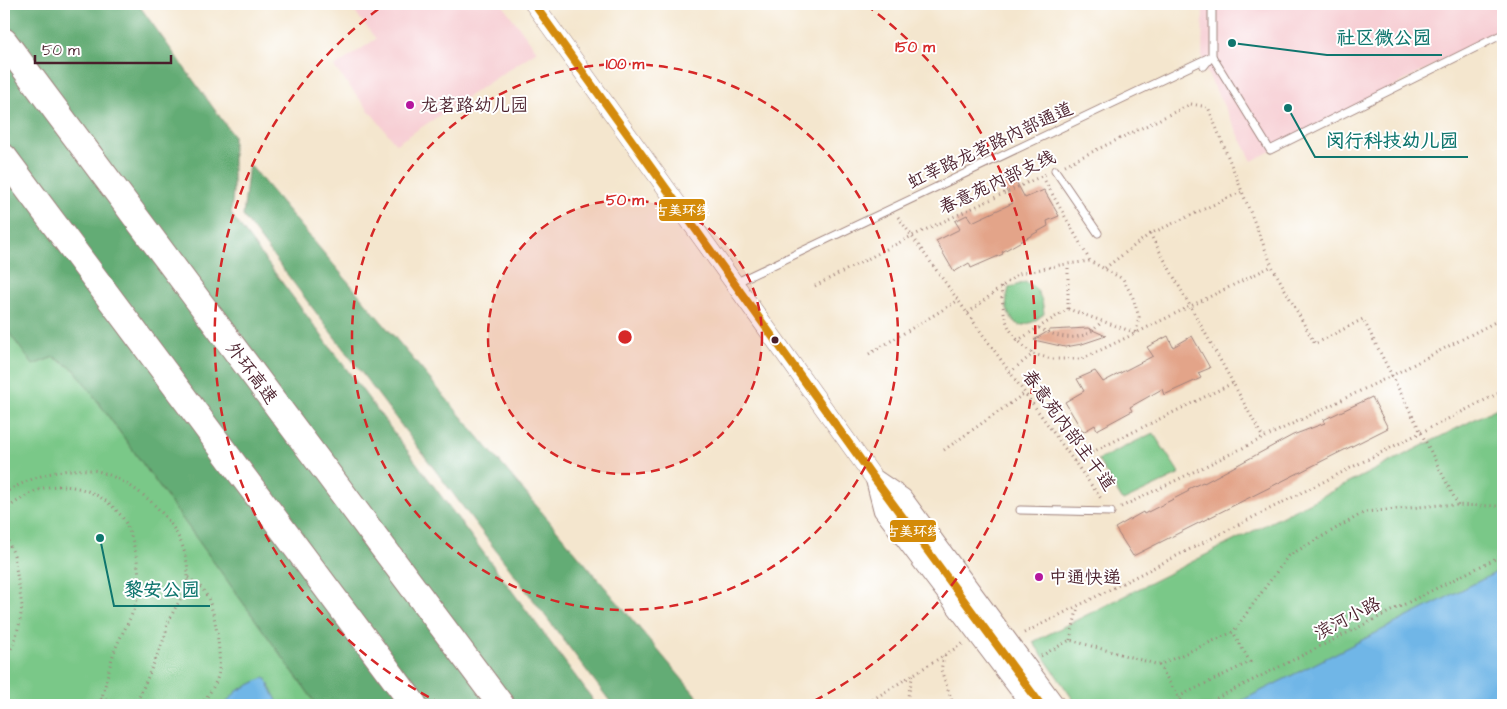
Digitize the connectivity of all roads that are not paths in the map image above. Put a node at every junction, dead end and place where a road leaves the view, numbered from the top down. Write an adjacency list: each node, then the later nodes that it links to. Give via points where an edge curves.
1 (534, 4): 10 (street)
2 (1212, 4): 5 (lane)
3 (1503, 34): 5 (lane, via 1270,150)
4 (4, 41): 15 (highway, 外环高速)
5 (1212, 56): 6 (lane); 10 (lane, 虹莘路龙茗路内部通道)
6 (1204, 66)
7 (4, 157): 14 (highway)
8 (1055, 170): 9 (lane)
9 (1098, 233)
10 (734, 283): 11 (street)
11 (871, 474): 16 (street, via 881,511); 17 (street); 18 (street, via 904,496)
12 (1020, 510): 13 (lane)
13 (1111, 512)
14 (410, 699)
15 (501, 705)
16 (1028, 705)
17 (1041, 705)
18 (1058, 705)

